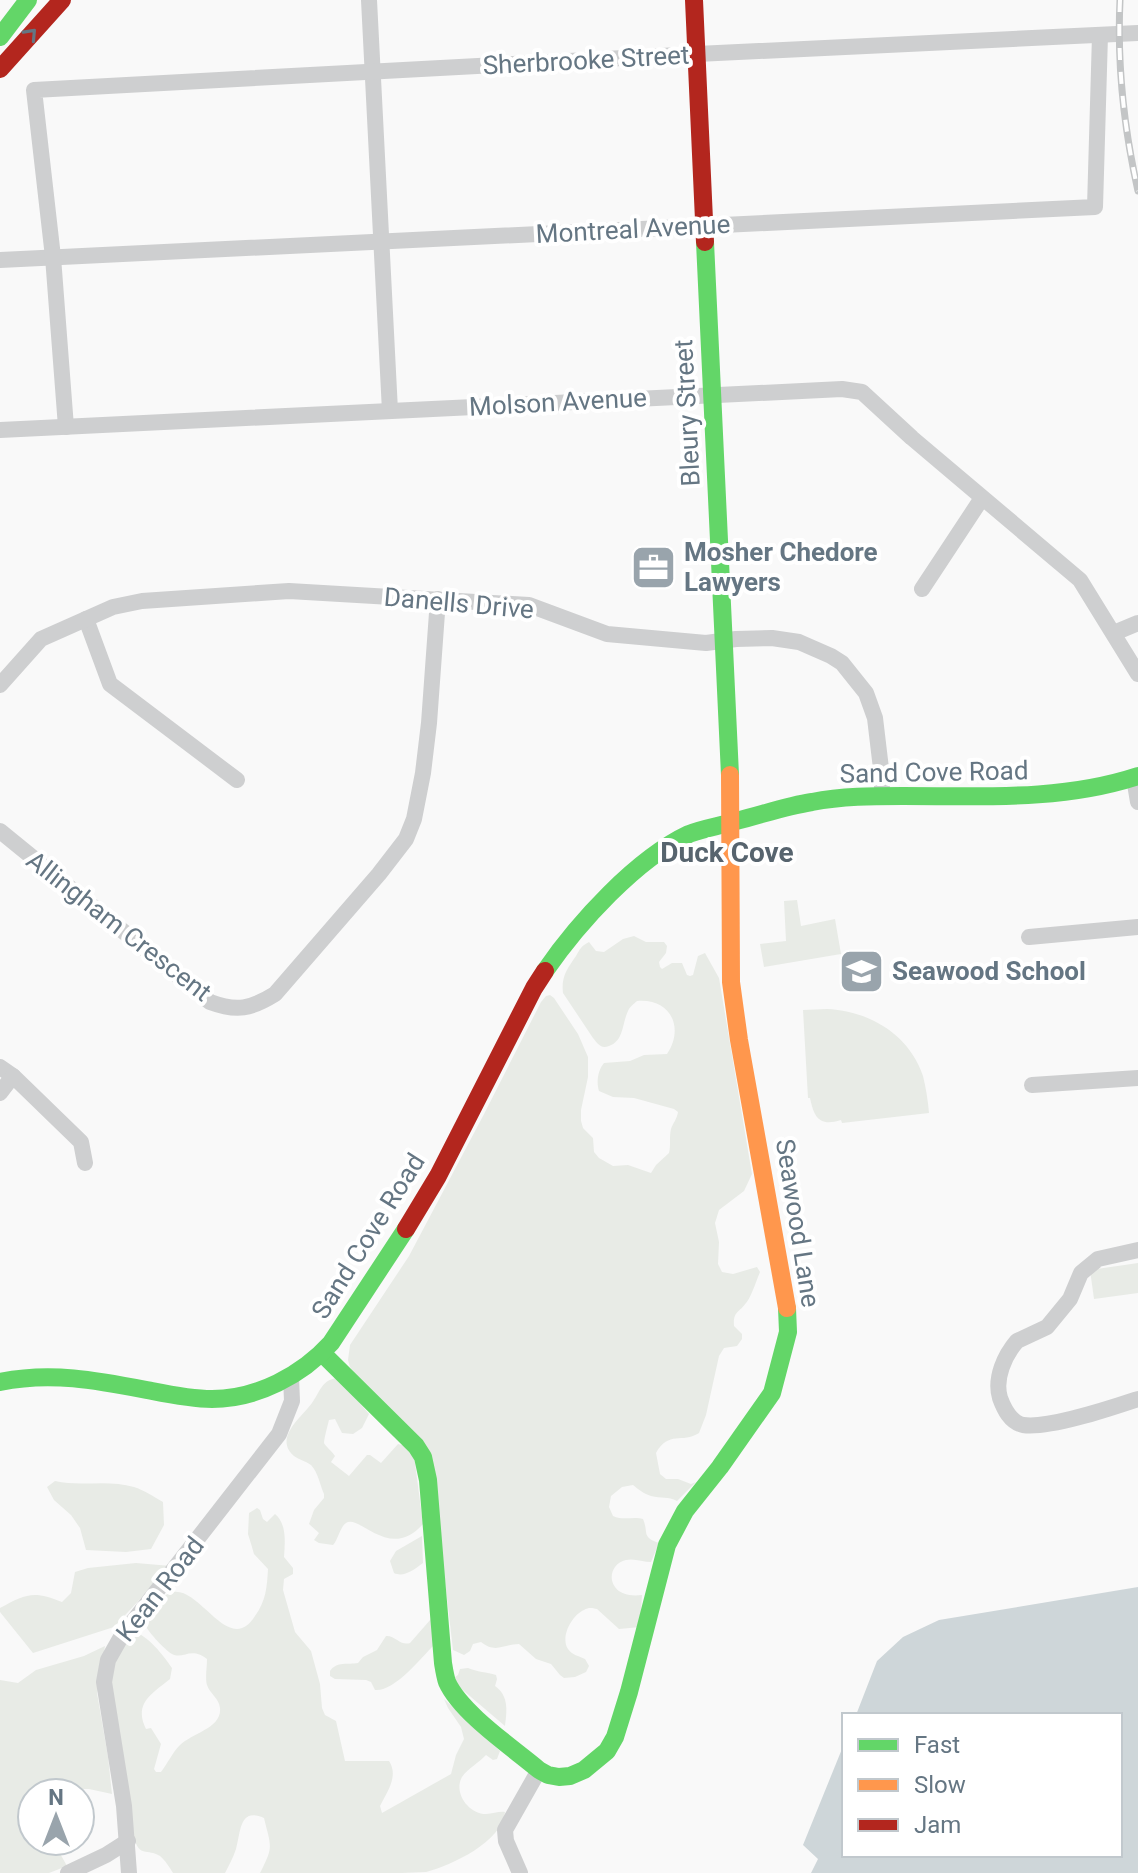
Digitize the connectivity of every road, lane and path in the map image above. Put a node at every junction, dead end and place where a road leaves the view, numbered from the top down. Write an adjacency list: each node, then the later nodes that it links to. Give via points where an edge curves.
1 (28, 0): 7 (main road)
2 (62, 0): 9 (main road, one-way to 2)
3 (369, 0): 10 (street)
4 (694, 0): 8 (main road, Bleury Street)
5 (1138, 33): 6 (street, Sherbrooke Street)
6 (1100, 35): 8 (street, Sherbrooke Street); 11 (street, Montreal Avenue, via 1095,207)
7 (0, 37)
8 (697, 54): 10 (street, Sherbrooke Street); 11 (main road, Bleury Street)
9 (0, 69)
10 (373, 73): 12 (street); 13 (street, Sherbrooke Street, via 34,90)
11 (705, 226): 12 (street, Montreal Avenue); 15 (main road, Bleury Street)
12 (381, 241): 13 (street, Montreal Avenue); 16 (street)
13 (53, 257): 14 (street, Montreal Avenue); 17 (street)
14 (0, 260)
15 (713, 395): 16 (street, Molson Avenue); 19 (street, Molson Avenue, via 862,392); 25 (main road, Bleury Street)
16 (390, 411): 17 (street, Molson Avenue)
17 (66, 427): 18 (street, Molson Avenue)
18 (0, 430)
19 (982, 498): 20 (street); 24 (street, Molson Avenue, via 1080,580)
20 (922, 589)
21 (438, 599): 22 (street, Danells Drive, via 289,591 142,601); 25 (street, Danells Drive, via 529,605 607,634); 33 (street, Allingham Crescent, via 423,773 406,839 275,994 258,1005 238,1008 210,1002)
22 (86, 619): 27 (street, Danells Drive, via 41,639); 29 (street, via 110,684)
23 (1138, 623): 24 (street)
24 (1114, 633): 26 (street, Molson Avenue)
25 (724, 640): 30 (street, Danells Drive, via 799,642 842,663 866,693 875,718); 32 (main road, Bleury Street)
26 (1138, 674)
27 (0, 685)
28 (1136, 777): 30 (main road, Sand Cove Road, via 1042,796); 31 (street)
29 (237, 780)
30 (882, 796): 32 (main road, Sand Cove Road, via 806,803)
31 (1138, 802)
32 (731, 823): 42 (main road, Sand Cove Road, via 692,833 664,849 584,919 543,974 425,1199); 46 (main road, Seawood Lane, via 731,982 788,1332 772,1393 685,1511 667,1545 615,1737 584,1770 559,1777)
33 (0, 831)
34 (1138, 927): 35 (street)
35 (1029, 937)
36 (6, 1072): 39 (street); 40 (street, via 81,1142)
37 (1138, 1078): 38 (street)
38 (1032, 1085)
39 (0, 1093)
40 (85, 1163)
41 (1138, 1250): 45 (street, via 1098,1259 1081,1273 1070,1299 1047,1327 1014,1345 1002,1363 999,1394 1009,1417 1021,1425 1095,1413)
42 (322, 1353): 43 (main road, Sand Cove Road); 46 (main road, via 421,1452 447,1681 471,1711)
43 (291, 1377): 44 (main road, Sand Cove Road, via 216,1399 61,1375); 47 (street, Kean Road, via 292,1401 279,1434 108,1660 105,1690)
44 (0, 1382)
45 (1138, 1399)
46 (539, 1770): 50 (street, via 505,1830)
47 (128, 1841): 48 (street); 49 (street, Kean Road)
48 (68, 1873)
49 (129, 1873)
50 (520, 1873)

